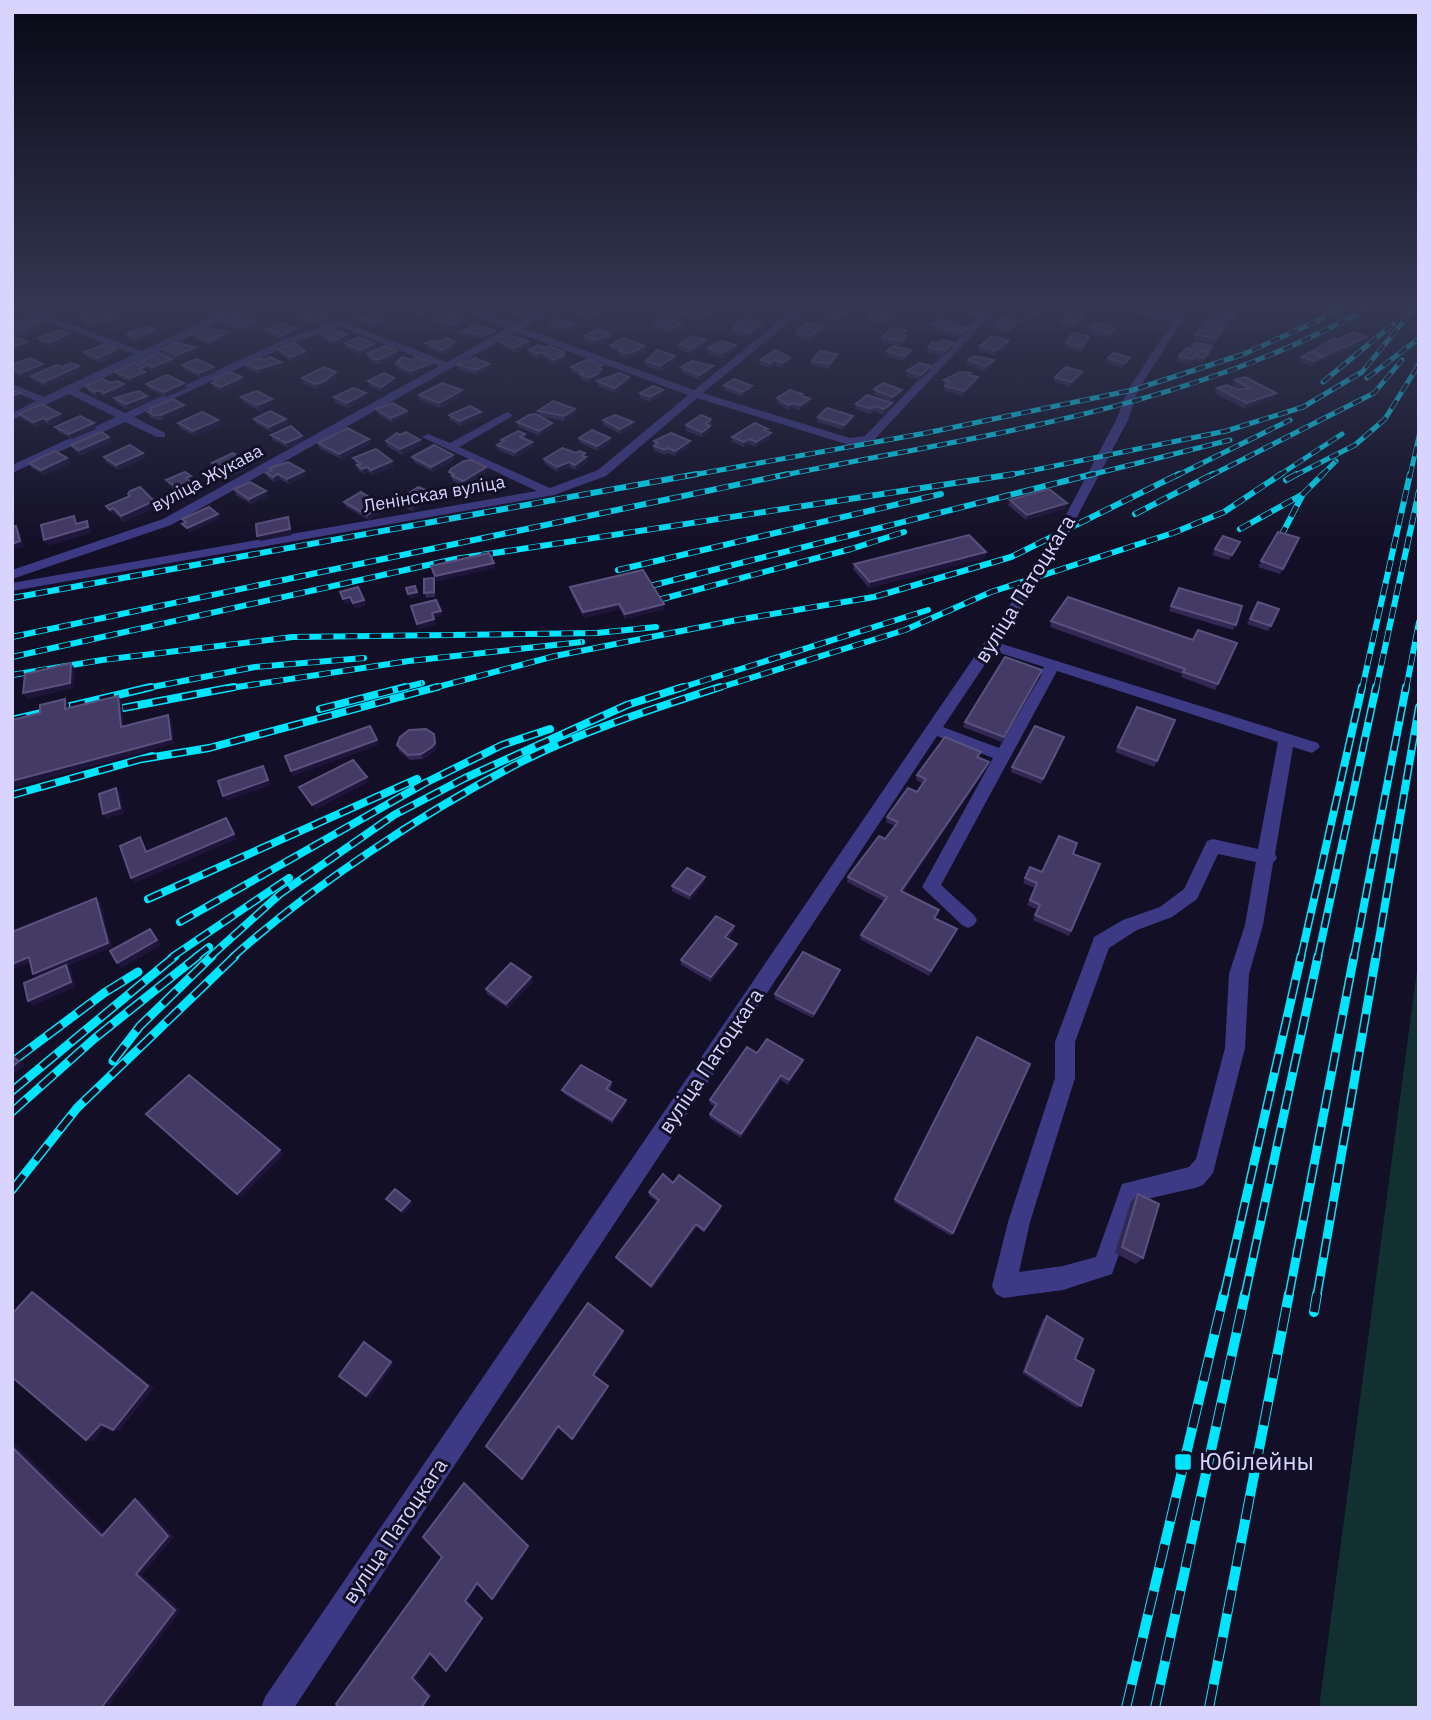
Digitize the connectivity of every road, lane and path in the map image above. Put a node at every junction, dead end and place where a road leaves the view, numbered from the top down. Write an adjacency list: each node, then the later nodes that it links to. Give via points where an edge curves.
1 (78, 386): 9 (street)
2 (194, 386): 14 (street)
3 (411, 386): 20 (street, вуліца Жукава, via 167,522)
4 (675, 386): 10 (street)
5 (705, 386): 10 (street, Ленінская вуліца)
6 (919, 386): 10 (street, via 869,439 849,442)
7 (1135, 386): 22 (street, вуліца Патоцкага, via 1064,530)
8 (12, 387): 11 (street)
9 (70, 390): 11 (street); 14 (street)
10 (696, 394): 19 (street, Ленінская вуліца, via 603,473)
11 (46, 402): 13 (street)
12 (508, 415): 17 (street)
13 (12, 417)
14 (128, 418): 15 (street); 18 (street)
15 (161, 435)
16 (428, 437): 17 (street)
17 (451, 447): 19 (street)
18 (12, 470)
19 (550, 492): 21 (street, Ленінская вуліца)
20 (12, 575)
21 (12, 587)
22 (991, 645): 23 (street); 24 (street, вуліца Патоцкага)
23 (1053, 664): 25 (street); 27 (street)
24 (934, 729): 27 (street); 30 (street, вуліца Патоцкага)
25 (1286, 739): 26 (street); 28 (street)
26 (1312, 747)
27 (1003, 756): 29 (street, via 931,887)
28 (1268, 858): 28 (street, via 1239,974 1235,1048 1205,1165 1195,1177 1130,1192 1104,1266 1062,1278 1004,1286 1019,1222 1065,1078 1065,1042 1101,943 1130,925 1166,912 1191,894 1213,846)
29 (968, 920)
30 (276, 1708)

